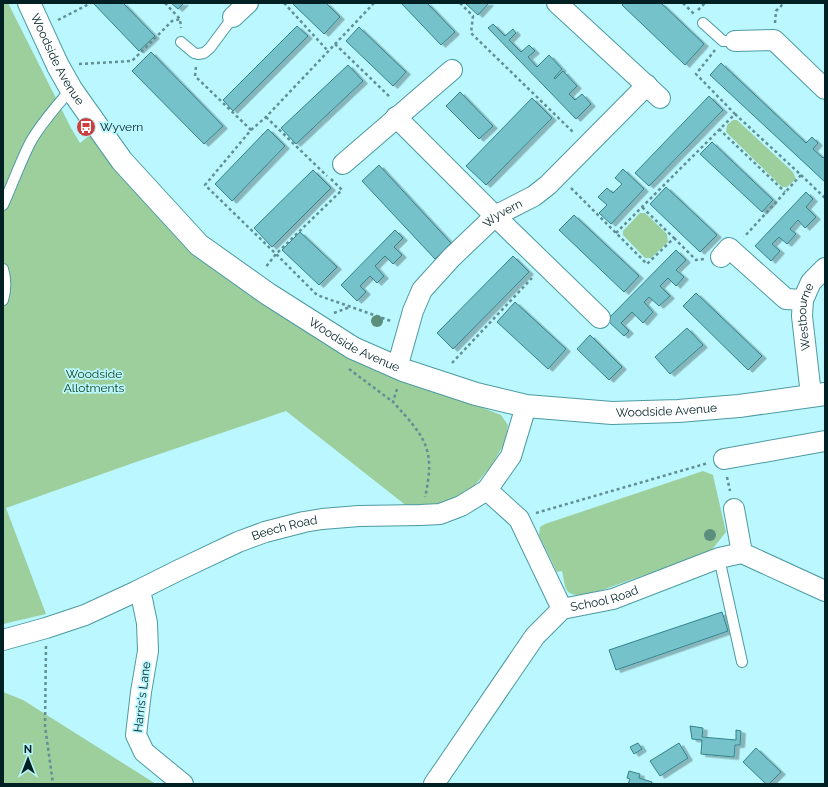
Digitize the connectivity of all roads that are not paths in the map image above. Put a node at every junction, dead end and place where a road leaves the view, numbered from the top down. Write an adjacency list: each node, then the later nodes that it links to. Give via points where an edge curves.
1 (29, 3): 9 (street, Woodside Avenue)
2 (248, 3): 4 (street)
3 (557, 3): 14 (street, Wyvern, via 653,92 587,146 534,196)
4 (233, 17): 7 (lane, via 204,53 194,53)
5 (703, 23): 6 (lane)
6 (729, 41): 10 (street, via 774,40)
7 (181, 42)
8 (452, 70): 11 (street)
9 (71, 89): 13 (lane, via 31,142); 21 (street, Woodside Avenue, via 122,162 199,245 268,294 353,348)
10 (825, 89)
11 (400, 114): 12 (street); 14 (street)
12 (343, 164)
13 (3, 205)
14 (495, 216): 20 (street); 21 (street, Wyvern, via 422,290 413,311)
15 (726, 254): 19 (street, via 786,299)
16 (825, 268): 19 (street, Westbourne, via 811,282)
17 (3, 269): 18 (lane)
18 (3, 300)
19 (803, 300): 22 (street, Westbourne, via 802,316)
20 (600, 318)
21 (400, 369): 23 (street, Woodside Avenue, via 476,394)
22 (818, 395): 23 (street, Woodside Avenue, via 678,411 612,412)
23 (526, 406): 26 (street, Beech Road, via 511,456)
24 (825, 441): 25 (street)
25 (724, 458)
26 (487, 490): 30 (street, Beech Road, via 461,506 440,514 344,517 288,526 238,542); 32 (street, via 519,519)
27 (734, 509): 28 (street)
28 (742, 553): 29 (street, School Road); 31 (street)
29 (719, 558): 32 (street, School Road, via 613,598); 34 (lane)
30 (138, 591): 33 (street, Beech Road, via 85,615); 35 (street, Harris's Lane, via 147,622 148,652 136,735 144,752)
31 (825, 591)
32 (562, 609): 36 (street, School Road, via 535,636)
33 (3, 640)
34 (742, 662)
35 (183, 784)
36 (434, 784)

